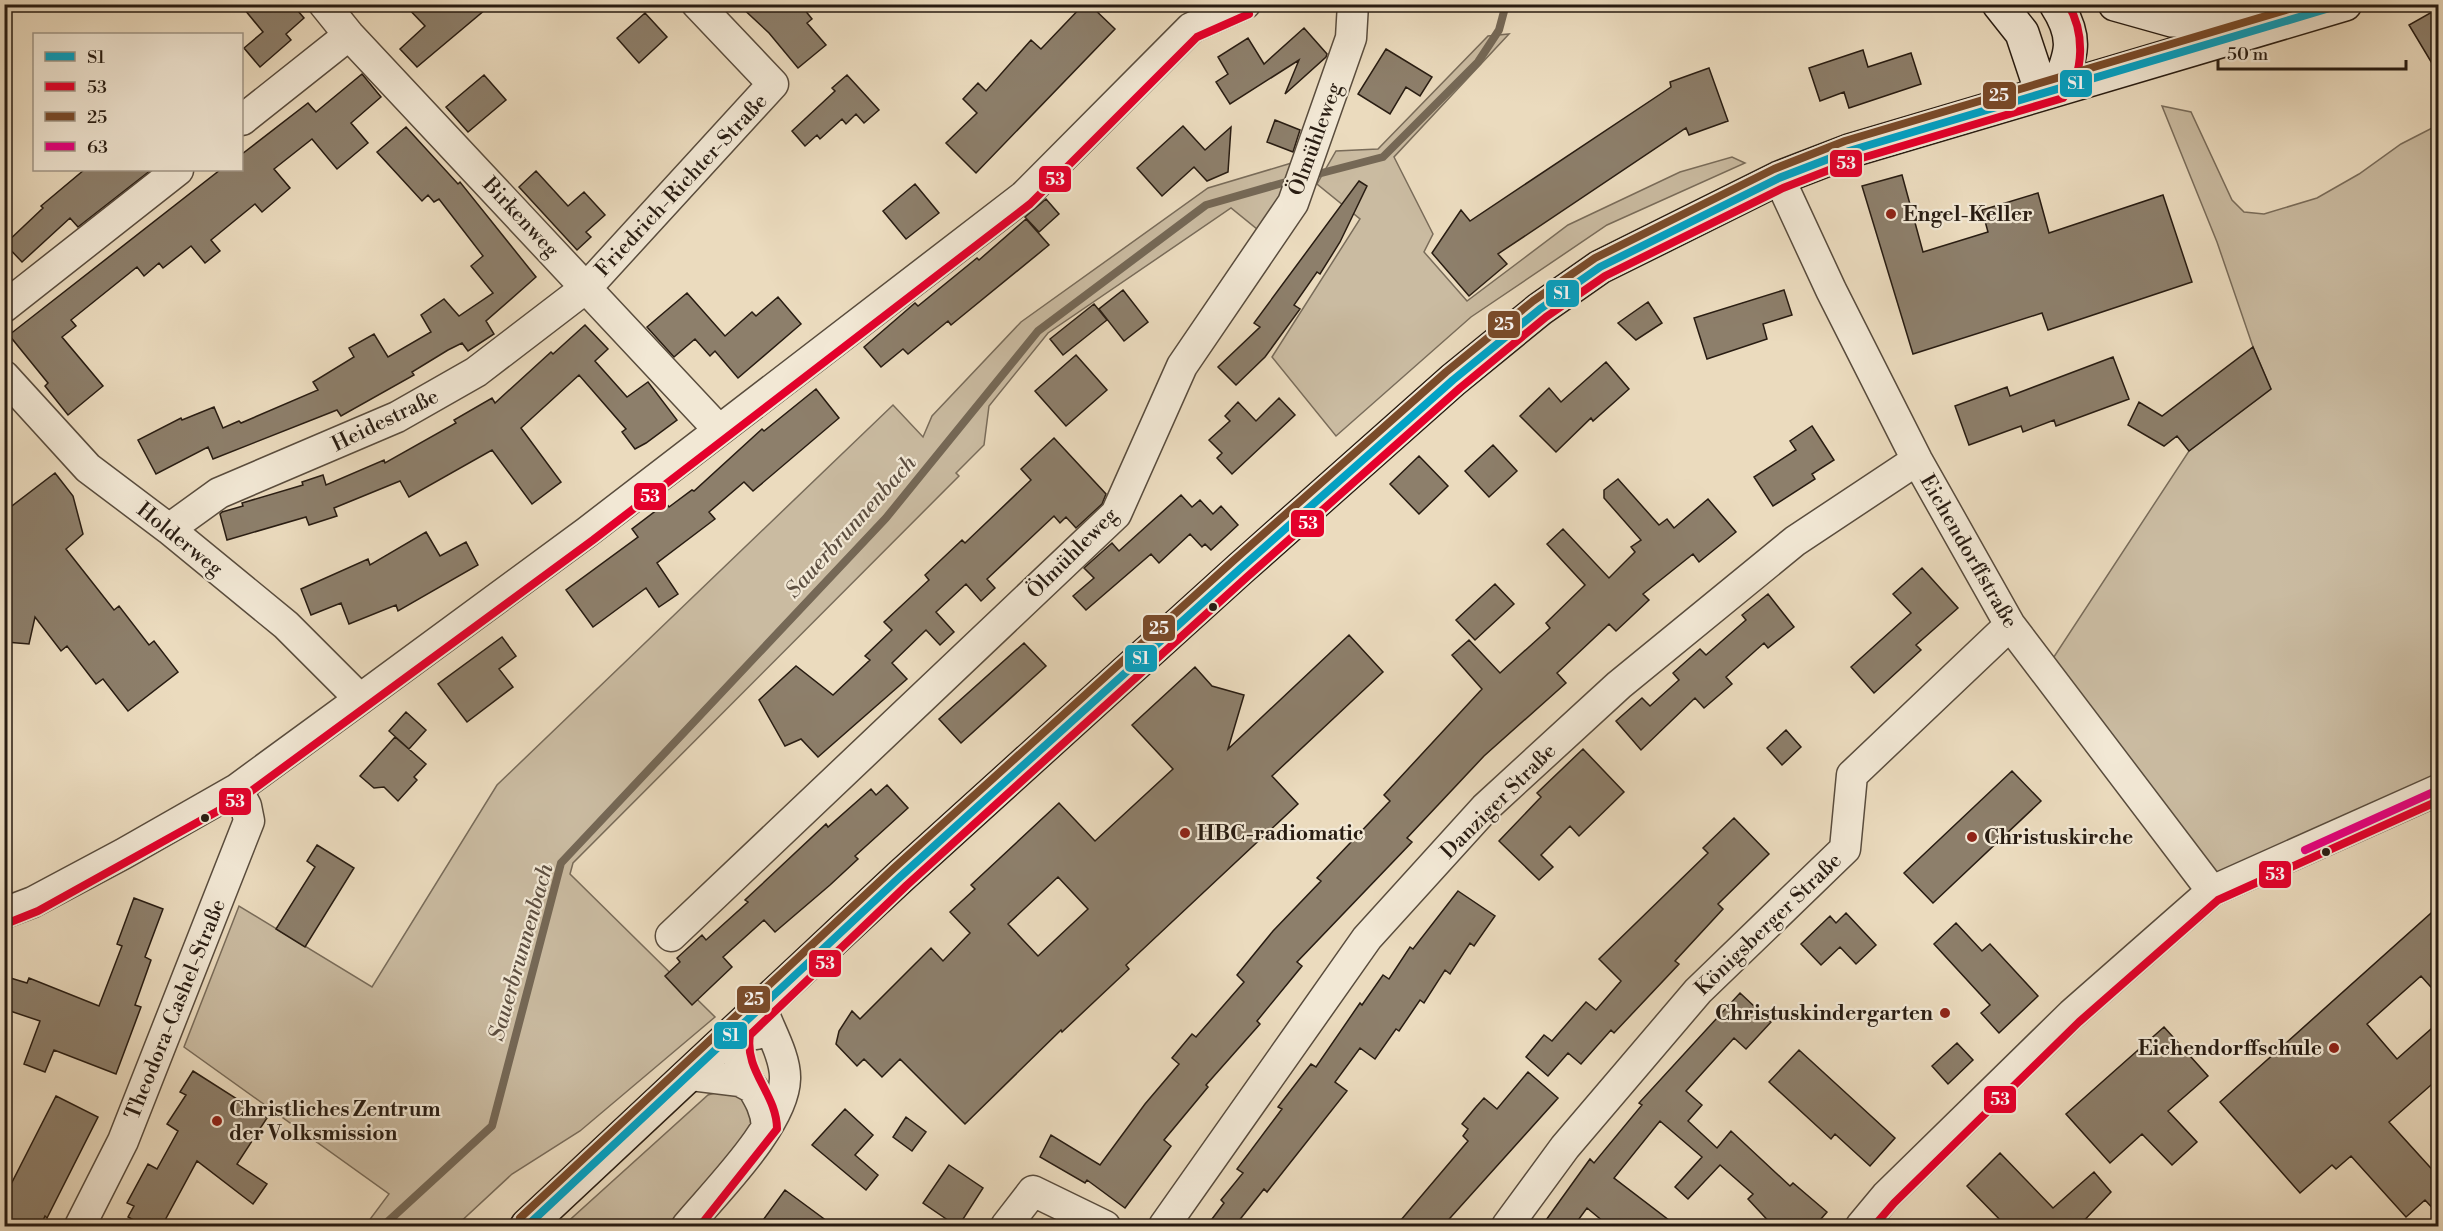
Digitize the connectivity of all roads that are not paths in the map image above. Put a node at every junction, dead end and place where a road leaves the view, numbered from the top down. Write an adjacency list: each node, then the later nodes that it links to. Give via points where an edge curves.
1 (324, 4): 10 (street, Birkenweg)
2 (697, 4): 15 (street, Friedrich-Richter-Straße, via 773,84)
3 (1245, 4): 18 (street, via 1191,28 1024,196)
4 (1353, 4): 27 (street, Ölmühleweg, via 1351,38 1293,203 1182,366 1116,514)
5 (1999, 4): 11 (main road, via 2022,33)
6 (2056, 4): 11 (main road, via 2067,21 2072,49)
7 (2115, 4): 9 (main road, via 2172,20)
8 (2345, 4): 9 (main road)
9 (2280, 23): 11 (main road)
10 (349, 35): 12 (street); 15 (street, Birkenweg)
11 (2050, 91): 14 (main road, via 1849,151)
12 (243, 119)
13 (177, 171): 16 (street)
14 (1779, 178): 19 (street, Eichendorffstraße); 28 (main road, via 1600,267 1540,309 1246,562 900,876)
15 (587, 287): 18 (street, Birkenweg); 20 (street, Heidestraße, via 476,372 397,417 219,493)
16 (4, 306)
17 (4, 376): 20 (street, Holderweg, via 88,468)
18 (718, 429): 22 (street, via 587,532)
19 (1917, 460): 21 (street, Eichendorffstraße); 37 (street, Danziger Straße, via 1795,541 1619,686 1485,807 1367,938)
20 (169, 529): 22 (street, Holderweg, via 286,626)
21 (2010, 625): 25 (street, Eichendorffstraße); 38 (street, Königsberger Straße, via 1852,775 1845,849 1698,991 1565,1147)
22 (360, 699): 23 (street)
23 (237, 789): 26 (street, via 33,902); 32 (street, Theodora-Cashel-Straße, via 249,821 123,1141)
24 (2439, 790): 25 (street)
25 (2212, 891): 39 (street, via 2072,1014 1886,1196)
26 (4, 913)
27 (670, 936)
28 (751, 1019): 29 (main road); 30 (street, via 736,1055); 31 (street, via 754,1032 781,1059 785,1077 782,1097)
29 (691, 1075): 30 (street, via 740,1081); 33 (main road)
30 (753, 1088): 31 (street, via 766,1110)
31 (767, 1127): 34 (street)
32 (80, 1227)
33 (527, 1227)
34 (687, 1227)
35 (1006, 1227): 36 (street, via 1033,1191)
36 (1105, 1227)
37 (1164, 1227)
38 (1507, 1227)
39 (1861, 1227)

